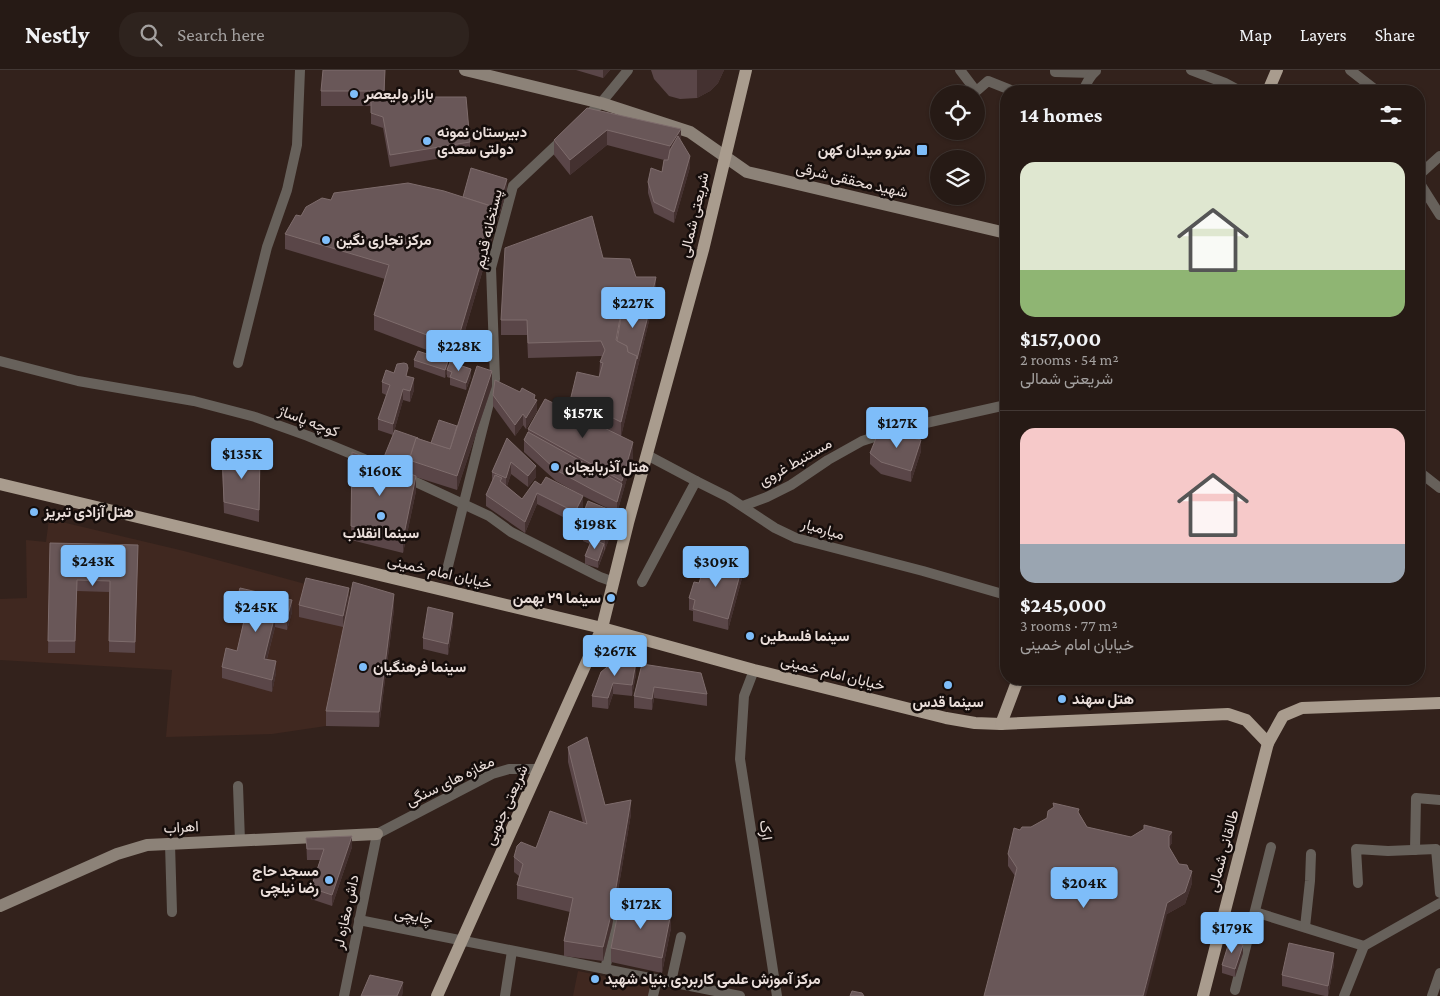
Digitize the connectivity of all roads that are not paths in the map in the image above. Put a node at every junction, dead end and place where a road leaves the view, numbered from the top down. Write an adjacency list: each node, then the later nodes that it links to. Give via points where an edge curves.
1 (300, 70): 26 (street, via 297,145)
2 (628, 70): 18 (street, پستخانه قدیم)
3 (746, 70): 20 (main road, شریعتی شمالی)
4 (960, 70): 11 (street)
5 (1055, 70): 10 (street)
6 (1191, 70): 14 (street)
7 (1277, 70): 15 (main road)
8 (1350, 70): 16 (street)
9 (472, 71): 18 (street, شهید محققی شرقی)
10 (1095, 72): 13 (street)
11 (970, 85)
12 (983, 85): 17 (street, via 988,81)
13 (1086, 85)
14 (1229, 85)
15 (1271, 85)
16 (1369, 85)
17 (1000, 86)
18 (601, 103): 20 (street, شهید محققی شرقی, via 690,132); 35 (street, پستخانه قدیم, via 513,186 491,268 495,379)
19 (1440, 156): 21 (street)
20 (724, 157): 24 (street, شهید محققی شرقی, via 747,172); 28 (main road, شریعتی شمالی, via 703,250)
21 (1425, 170)
22 (1425, 191): 23 (street)
23 (1440, 215)
24 (1000, 232)
25 (0, 361): 29 (street, کوچه پاساژ, via 78,380 194,401 255,417)
26 (238, 363)
27 (1000, 406): 36 (street, مستنبط غروی, via 899,429 862,441 791,485)
28 (647, 455): 32 (street, میارمیار); 38 (main road, شریعتی شمالی)
29 (376, 464)
30 (393, 472): 35 (street)
31 (1425, 476): 34 (street)
32 (696, 482): 36 (street, میارمیار); 39 (street)
33 (0, 484): 41 (main road, خیابان امام خمینی)
34 (1440, 488)
35 (465, 504): 37 (street, پستخانه قدیم); 38 (street, via 511,532)
36 (742, 506): 40 (street, میارمیار, via 796,538)
37 (446, 574)
38 (614, 582): 41 (main road, شریعتی شمالی)
39 (642, 582)
40 (1000, 593)
41 (602, 628): 42 (main road, خیابان امام خمینی); 47 (main road, شریعتی جنوبی)
42 (754, 670): 45 (main road, خیابان امام خمینی, via 946,718); 79 (street, ارک, via 744,696 740,759)
43 (1016, 685): 45 (main road)
44 (1440, 703): 46 (main road, via 1302,708 1282,716)
45 (1001, 724): 46 (main road, خیابان امام خمینی, via 1228,714 1246,720)
46 (1268, 743): 80 (main road, طالقانی شمالی)
47 (540, 769): 50 (street, مغازه های سنگی, via 509,769 492,774); 66 (main road, شریعتی جنوبی)
48 (238, 786): 51 (street)
49 (1440, 800): 54 (street, via 1416,798)
50 (377, 834): 51 (street, اهراب); 63 (street, داش مغازه لر)
51 (240, 841): 52 (street, اهراب)
52 (170, 844): 59 (street, اهراب, via 117,854); 60 (street)
53 (1271, 847): 61 (street)
54 (1415, 850): 56 (street, via 1356,849); 57 (street, via 1436,849)
55 (1311, 854): 64 (street)
56 (1358, 883)
57 (1440, 893)
58 (1440, 903): 67 (street)
59 (0, 906)
60 (172, 912)
61 (1255, 912): 64 (street); 73 (street)
62 (618, 915): 69 (street)
63 (359, 920): 66 (street, چایچی); 74 (street, داش مغازه لر)
64 (1305, 927): 67 (street)
65 (681, 937): 72 (street)
66 (462, 942): 68 (street); 75 (main road, شریعتی جنوبی)
67 (1364, 946): 81 (street)
68 (512, 951): 69 (street); 76 (street)
69 (605, 969): 71 (street)
70 (1440, 973): 82 (street)
71 (657, 979): 72 (street); 77 (street)
72 (670, 982): 78 (street)
73 (1235, 990)
74 (344, 996)
75 (437, 996)
76 (504, 996)
77 (653, 996)
78 (740, 996)
79 (777, 996)
80 (1202, 996)
81 (1344, 996)
82 (1432, 996)

